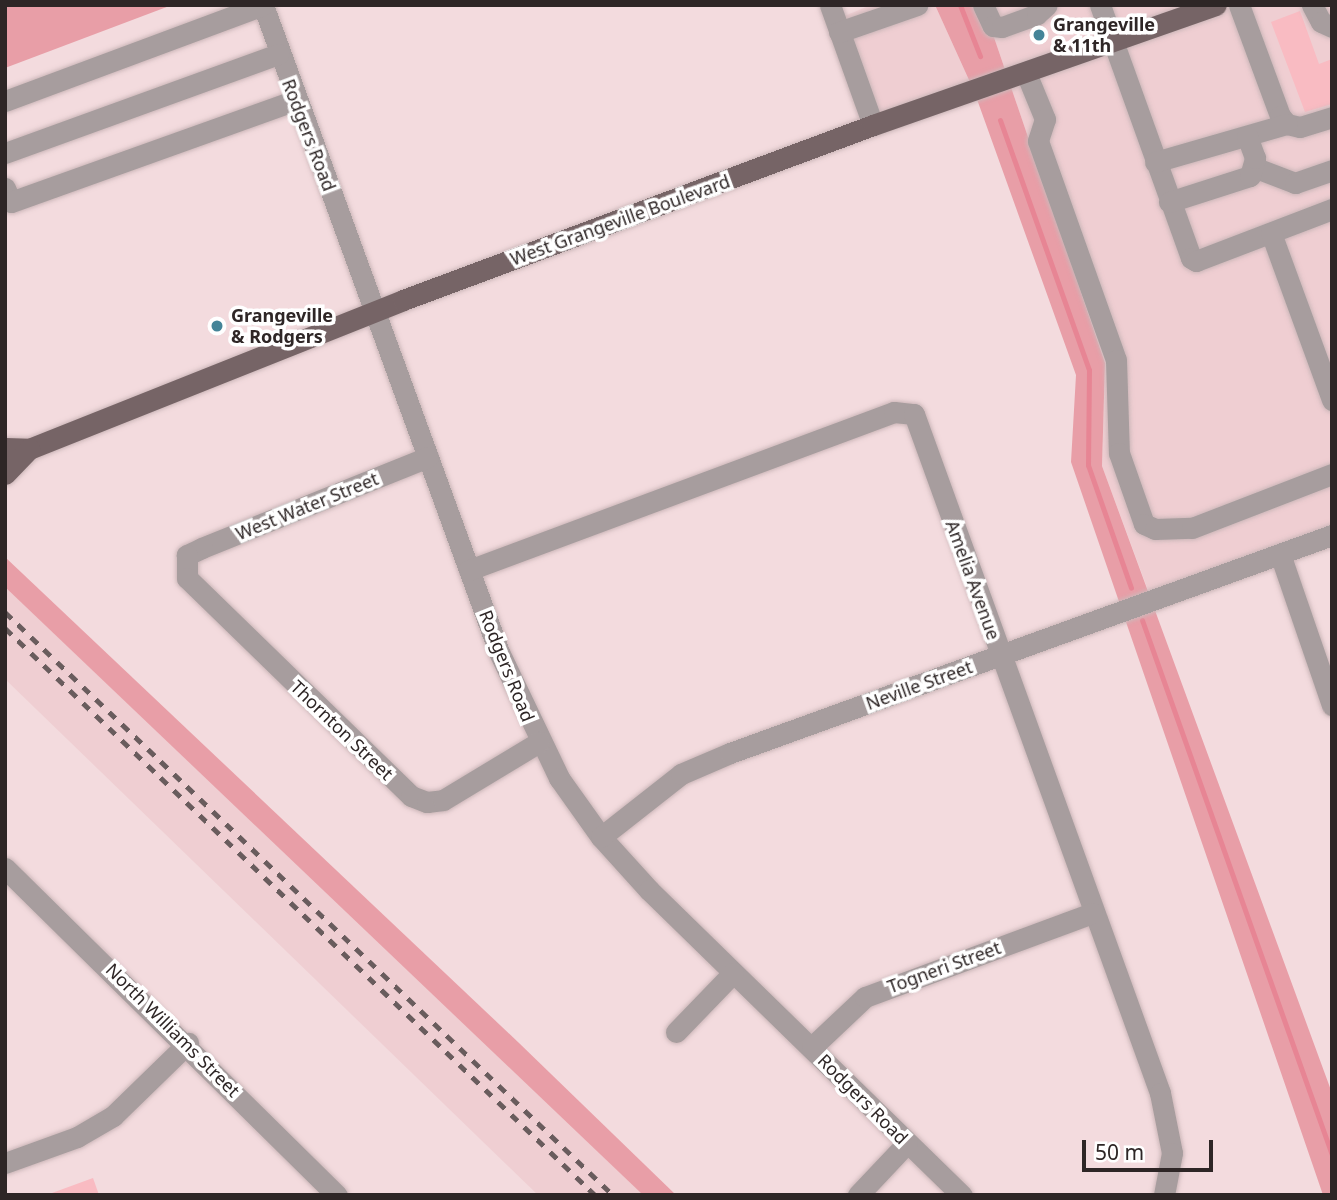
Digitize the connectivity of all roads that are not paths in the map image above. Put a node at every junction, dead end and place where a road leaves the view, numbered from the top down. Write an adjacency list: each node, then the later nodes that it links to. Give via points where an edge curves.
1 (263, 5): 13 (street, Rodgers Road); 16 (street)
2 (830, 5): 11 (street)
3 (917, 5): 11 (street)
4 (982, 5): 5 (street, via 993,26 1002,27 1037,15)
5 (1046, 5)
6 (1100, 5): 12 (street)
7 (1216, 5): 12 (main road, West Grangeville Boulevard)
8 (1239, 5): 18 (street)
9 (1312, 5): 10 (street, via 1321,22)
10 (1332, 27)
11 (839, 32): 19 (street)
12 (1113, 42): 14 (main road, West Grangeville Boulevard); 22 (street)
13 (279, 54): 15 (street, Rodgers Road); 21 (street)
14 (1026, 73): 19 (main road, West Grangeville Boulevard); 36 (street, via 1045,119 1038,141 1116,360 1121,462 1144,524 1155,529 1192,528)
15 (296, 100): 25 (street); 29 (street, Rodgers Road)
16 (5, 102)
17 (1332, 117): 18 (street, via 1300,127)
18 (1287, 124): 20 (street)
19 (873, 125): 29 (main road, West Grangeville Boulevard)
20 (1247, 136): 22 (street); 23 (street)
21 (5, 153)
22 (1155, 162): 26 (street)
23 (1256, 168): 24 (street, via 1295,183); 26 (street, via 1238,181)
24 (1332, 170)
25 (8, 195)
26 (1170, 202): 28 (street, via 1186,250 1196,261)
27 (1332, 209): 28 (street)
28 (1271, 233): 30 (street)
29 (374, 311): 33 (main road, West Grangeville Boulevard); 34 (street, Rodgers Road)
30 (1326, 369): 31 (street)
31 (1332, 400)
32 (5, 448): 33 (main road, West Grangeville Boulevard)
33 (29, 449): 35 (main road, West Grangeville Boulevard)
34 (428, 457): 39 (street, West Water Street); 40 (street, Rodgers Road)
35 (5, 474)
36 (1332, 474)
37 (1332, 535): 38 (street, Neville Street)
38 (1280, 554): 41 (street, Neville Street); 42 (street)
39 (187, 555): 43 (street, Thornton Street, via 183,563 187,578 201,596 411,796 427,802 443,800)
40 (469, 570): 41 (street, Amelia Avenue, via 907,411 920,423); 43 (street, Rodgers Road, via 517,699)
41 (1000, 656): 44 (street, Neville Street, via 681,775); 46 (street, Amelia Avenue)
42 (1332, 705)
43 (539, 742): 44 (street, Rodgers Road)
44 (601, 837): 47 (street, Rodgers Road)
45 (5, 867): 49 (street, North Williams Street)
46 (1092, 913): 50 (street, Togneri Street, via 865,997); 56 (street, Amelia Avenue, via 1160,1093 1172,1153)
47 (733, 973): 48 (street); 50 (street, Rodgers Road)
48 (677, 1032)
49 (188, 1043): 52 (street, via 113,1116 77,1137); 53 (street, North Williams Street)
50 (813, 1047): 51 (street, Rodgers Road)
51 (907, 1143): 54 (street); 55 (street, Rodgers Road)
52 (5, 1163)
53 (337, 1195)
54 (858, 1195)
55 (962, 1195)
56 (1164, 1195)

